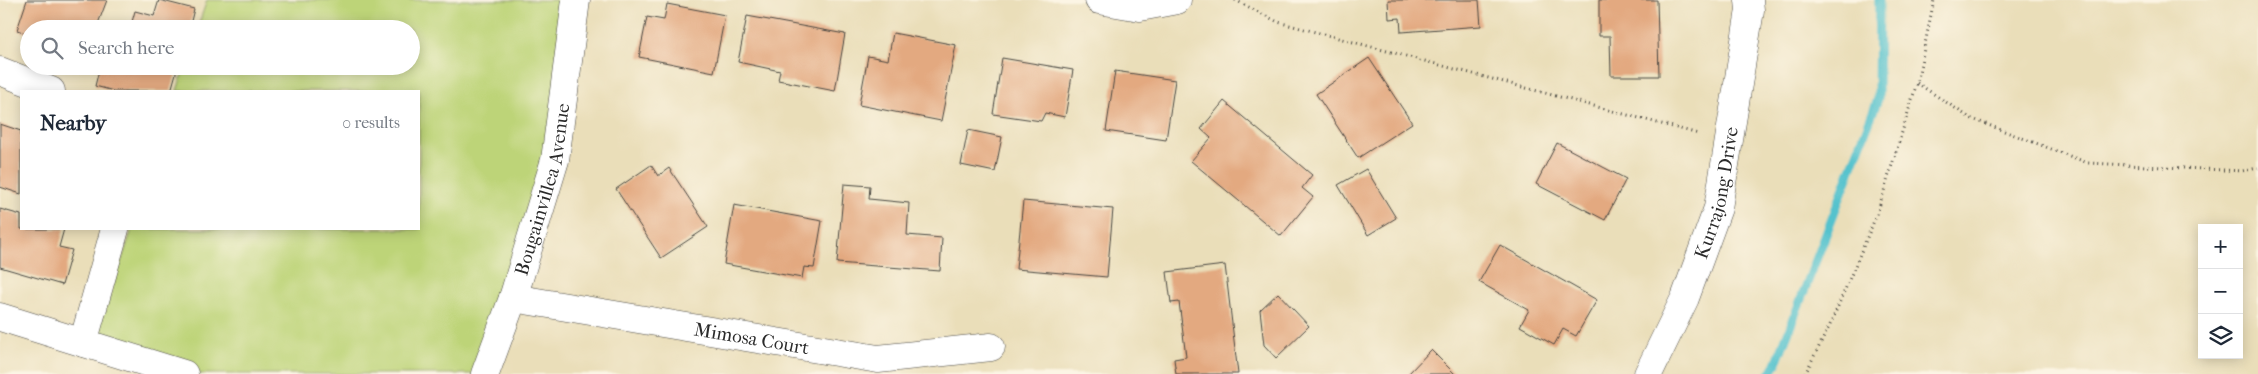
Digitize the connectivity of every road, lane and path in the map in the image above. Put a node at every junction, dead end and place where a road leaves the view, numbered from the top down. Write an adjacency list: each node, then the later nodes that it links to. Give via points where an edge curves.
1 (576, 0): 13 (street, Bougainvillea Avenue, via 555,160)
2 (1099, 0): 3 (street, via 1140,7)
3 (1177, 0)
4 (1235, 0): 10 (path, via 1278,22)
5 (1749, 0): 10 (street, Kurrajong Drive)
6 (1934, 0): 8 (path)
7 (0, 71): 9 (street)
8 (1918, 83): 11 (path, via 1970,118 2088,163); 20 (path, via 1877,214 1830,326)
9 (48, 90)
10 (1730, 142): 19 (street, Kurrajong Drive, via 1718,208 1685,298)
11 (2258, 168)
12 (115, 230): 15 (street)
13 (513, 298): 16 (street, Mimosa Court, via 878,359); 18 (street, Bougainvillea Avenue)
14 (0, 317): 15 (street)
15 (83, 343): 17 (street)
16 (991, 348)
17 (184, 374)
18 (486, 374)
19 (1648, 374)
20 (1804, 374)

